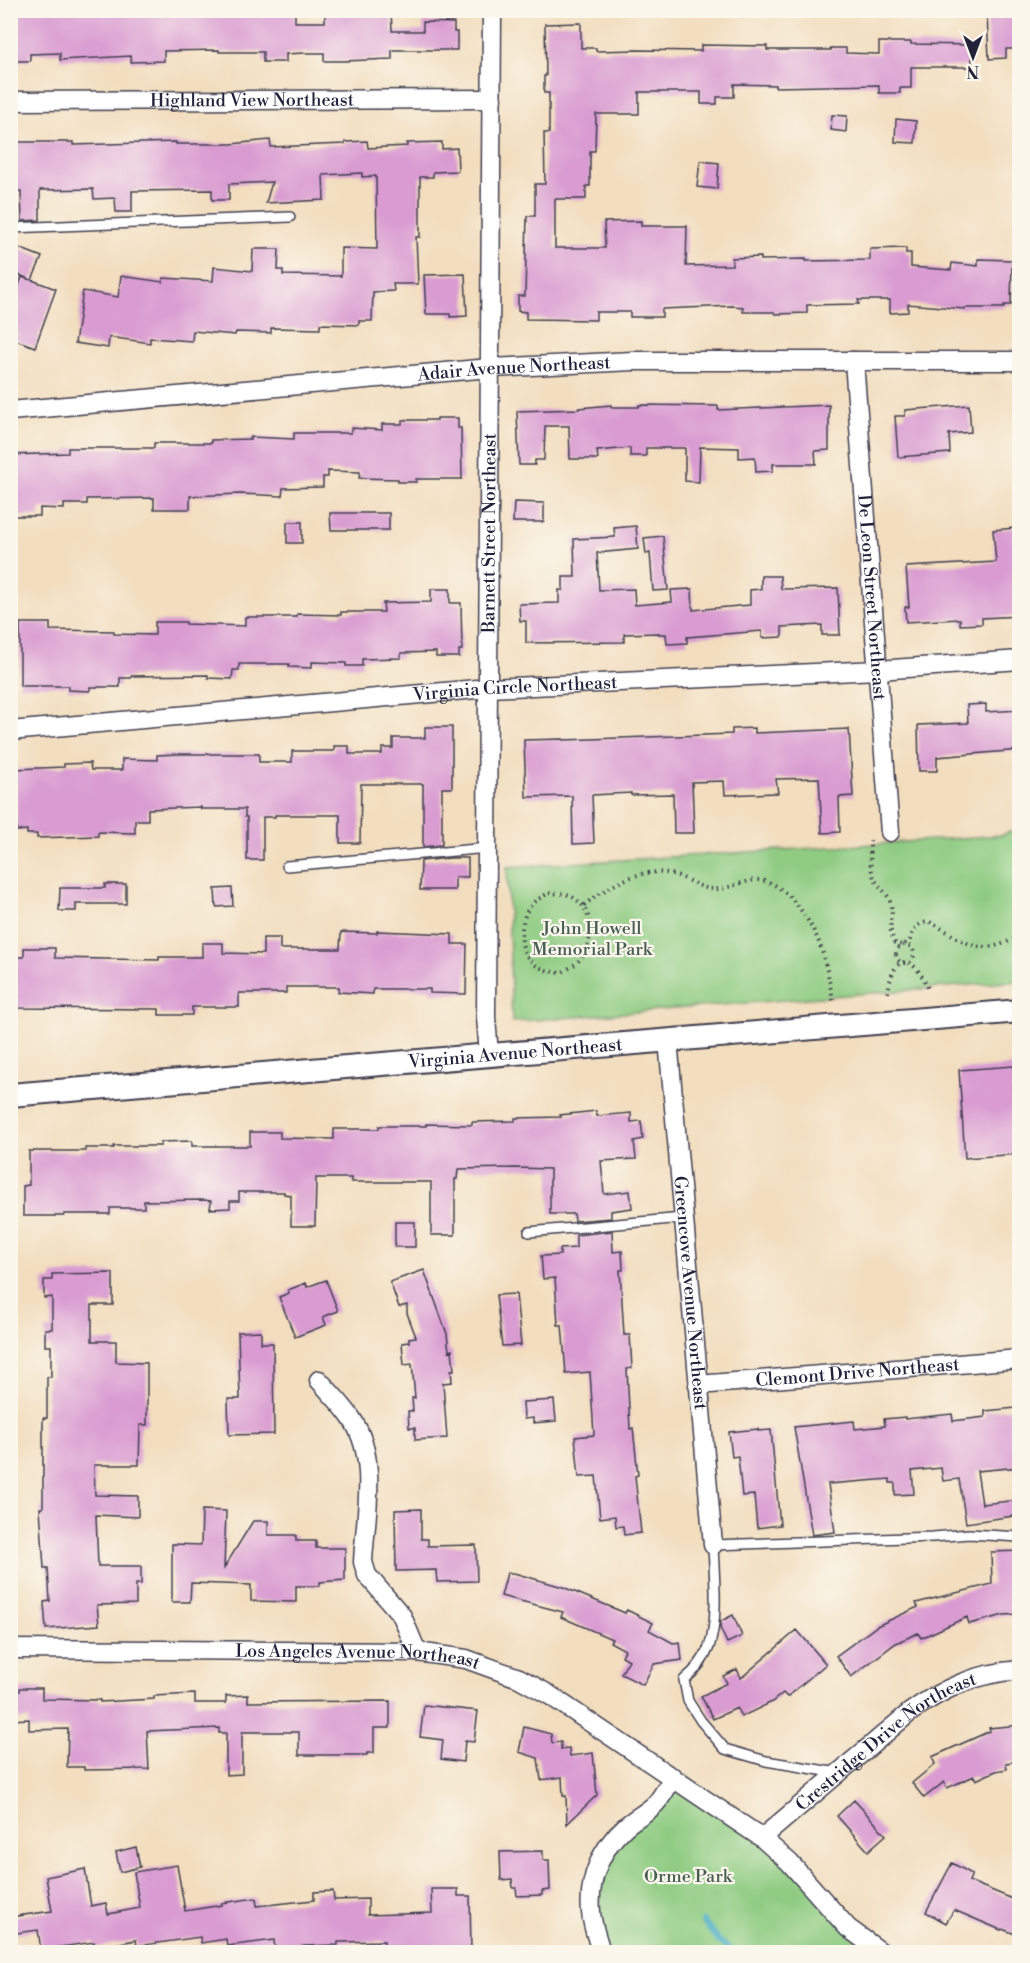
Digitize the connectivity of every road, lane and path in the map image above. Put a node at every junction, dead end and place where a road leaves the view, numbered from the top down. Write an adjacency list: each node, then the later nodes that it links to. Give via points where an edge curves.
1 (492, 10): 2 (street, Barnett Street Northeast)
2 (492, 99): 3 (street, Highland View Northeast); 8 (street, Barnett Street Northeast)
3 (10, 101)
4 (290, 218): 5 (lane)
5 (10, 228)
6 (854, 361): 7 (street, Adair Avenue Northeast); 8 (street, Adair Avenue Northeast, via 633,362); 11 (street, De Leon Street Northeast)
7 (1020, 361)
8 (490, 368): 9 (street, Adair Avenue Northeast); 12 (street, Barnett Street Northeast)
9 (10, 411)
10 (1020, 660): 11 (street, Virginia Circle Northeast)
11 (878, 670): 12 (street, Virginia Circle Northeast); 14 (street, De Leon Street Northeast)
12 (488, 688): 13 (street, Virginia Circle Northeast); 16 (street, Barnett Street Northeast)
13 (10, 730)
14 (890, 832)
15 (870, 840): 20 (path, via 871,868 891,905 891,936 894,944)
16 (488, 848): 17 (lane); 27 (street, Barnett Street Northeast)
17 (287, 866)
18 (584, 905): 18 (path, via 567,895 549,893 533,902 520,935 523,952 532,963 546,972 561,973 579,961 589,945 590,925); 24 (path, via 612,885 648,872 670,873 705,888 721,890 759,880 778,887 789,895 814,929)
19 (1020, 936): 20 (path, via 997,946 974,947 930,922 923,922 916,926 910,942)
20 (902, 945): 21 (path, via 896,954); 21 (path, via 912,947 915,954)
21 (903, 963): 22 (path, via 917,968); 23 (path, via 893,975)
22 (929, 991)
23 (888, 993)
24 (834, 1003)
25 (1020, 1011): 26 (street, Virginia Avenue Northeast)
26 (668, 1040): 27 (street, Virginia Avenue Northeast); 29 (street, Greencove Avenue Northeast)
27 (489, 1055): 28 (street, Virginia Avenue Northeast)
28 (10, 1095)
29 (683, 1218): 30 (lane); 33 (street, Greencove Avenue Northeast)
30 (529, 1232)
31 (1020, 1359): 33 (street, Clemont Drive Northeast)
32 (319, 1380): 37 (street, via 352,1420 365,1452 368,1476 363,1562 367,1575 402,1616)
33 (698, 1385): 35 (street, Greencove Avenue Northeast)
34 (1020, 1537): 35 (lane, via 969,1534)
35 (713, 1545): 39 (lane, via 713,1623 709,1647 696,1670 684,1680 688,1701 725,1749 766,1761)
36 (10, 1649): 37 (street, Los Angeles Avenue Northeast)
37 (417, 1652): 40 (street, Los Angeles Avenue Northeast, via 466,1659 519,1678)
38 (1020, 1670): 39 (street, Crestridge Drive Northeast, via 977,1676 929,1698)
39 (838, 1773): 41 (street, Crestridge Drive Northeast)
40 (674, 1777): 41 (street, Los Angeles Avenue Northeast); 42 (street, via 654,1806 613,1838 594,1874 591,1914)
41 (762, 1838): 43 (street, Los Angeles Avenue Northeast, via 848,1928)
42 (601, 1953)
43 (881, 1953)

